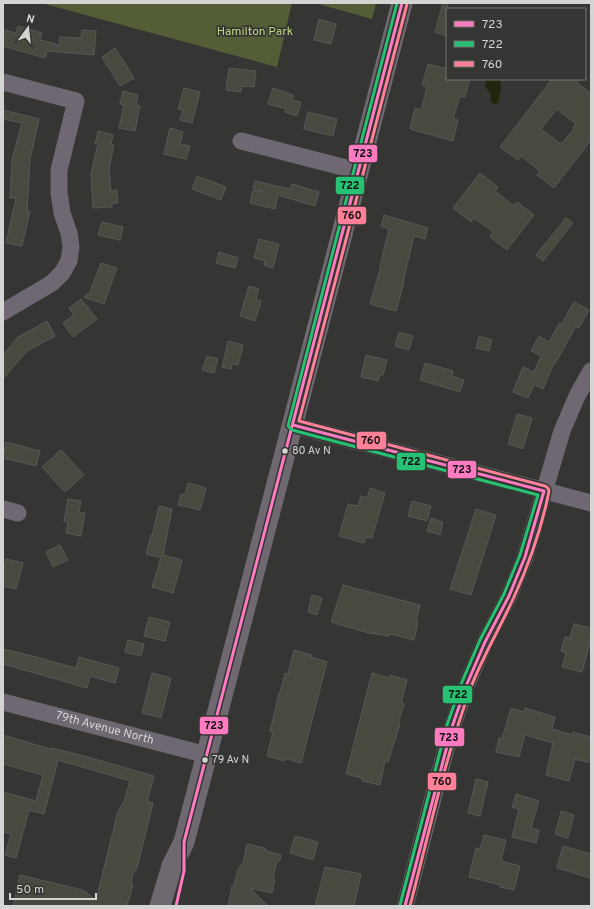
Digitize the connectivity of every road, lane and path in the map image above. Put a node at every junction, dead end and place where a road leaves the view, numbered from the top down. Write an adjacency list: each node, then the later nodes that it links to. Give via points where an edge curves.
1 (402, 3): 4 (main road)
2 (3, 82): 5 (street, via 76,101 59,170 62,213 70,233 68,261 62,273 52,283)
3 (241, 141): 4 (street)
4 (358, 171): 7 (main road)
5 (3, 312)
6 (591, 371): 8 (street, via 562,431)
7 (293, 425): 8 (street); 11 (main road)
8 (544, 491): 9 (street); 15 (street, via 525,556 467,684 440,771)
9 (591, 503)
10 (3, 702): 11 (street, 79th Avenue North)
11 (207, 755): 12 (main road)
12 (184, 842): 13 (main road, via 172,866); 14 (main road, via 184,871)
13 (160, 906)
14 (176, 906)
15 (405, 906)

